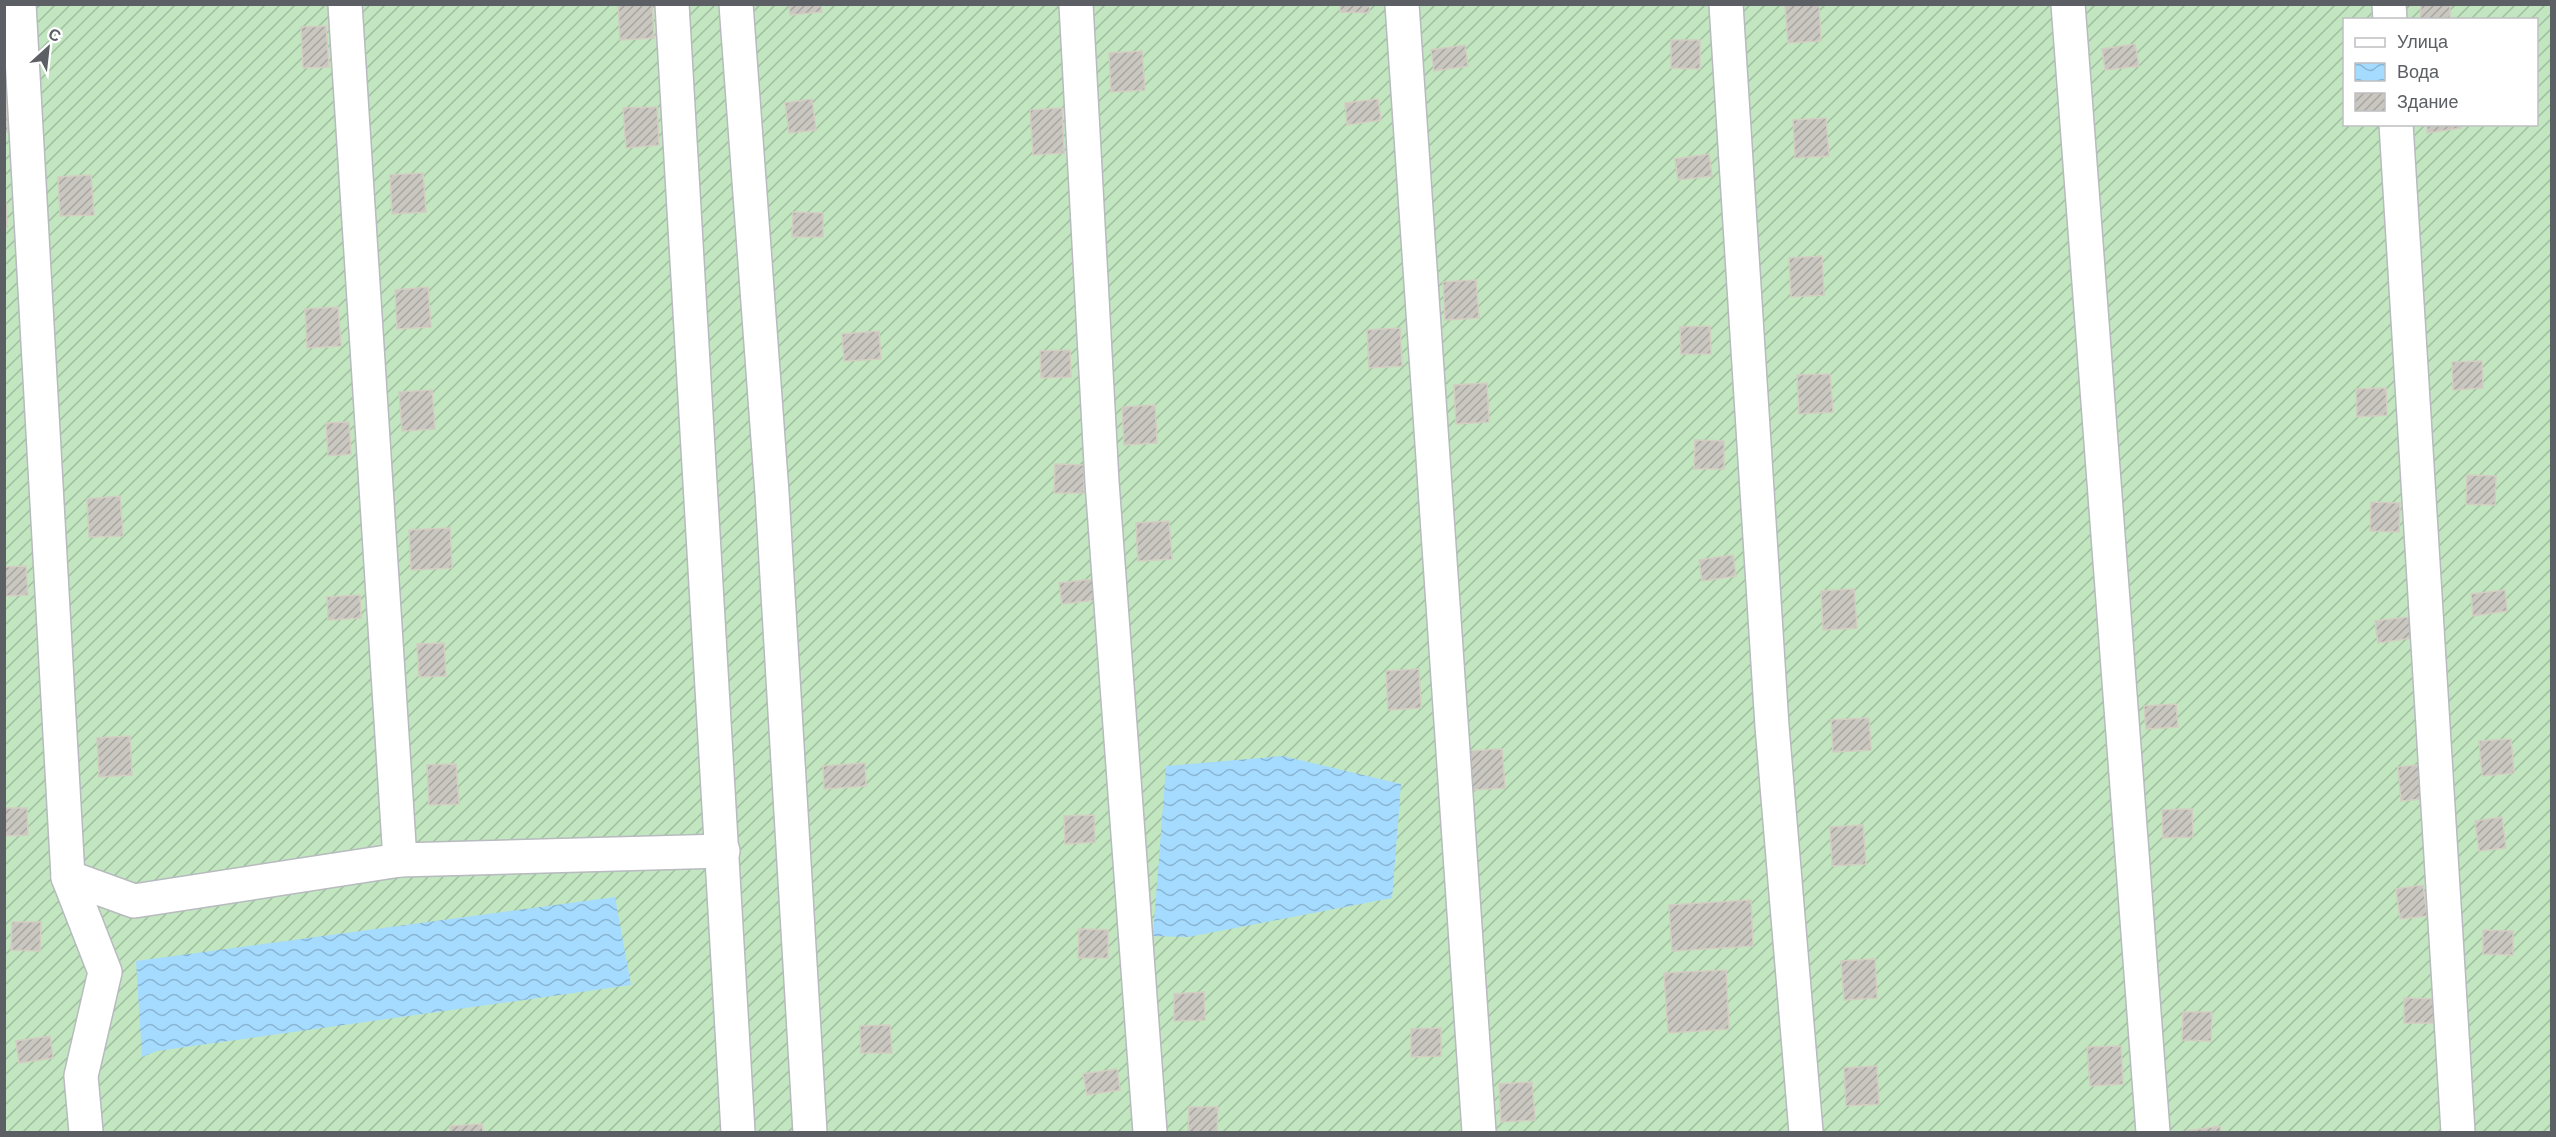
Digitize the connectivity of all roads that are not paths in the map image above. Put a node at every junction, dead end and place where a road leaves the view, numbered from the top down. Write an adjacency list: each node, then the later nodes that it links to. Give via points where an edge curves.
1 (20, 4): 12 (lane)
2 (345, 4): 11 (lane)
3 (672, 4): 10 (lane)
4 (736, 4): 15 (lane, via 772,493)
5 (1076, 4): 16 (lane, via 1102,482)
6 (1402, 4): 17 (lane)
7 (1726, 4): 18 (lane, via 1772,726)
8 (2068, 4): 19 (lane)
9 (2396, 126): 20 (lane)
10 (723, 851): 11 (lane); 14 (lane)
11 (400, 860): 12 (lane, via 134,901)
12 (68, 877): 13 (lane, via 105,972 81,1076)
13 (86, 1132)
14 (738, 1132)
15 (810, 1132)
16 (1150, 1132)
17 (1479, 1132)
18 (1806, 1132)
19 (2153, 1132)
20 (2458, 1132)

